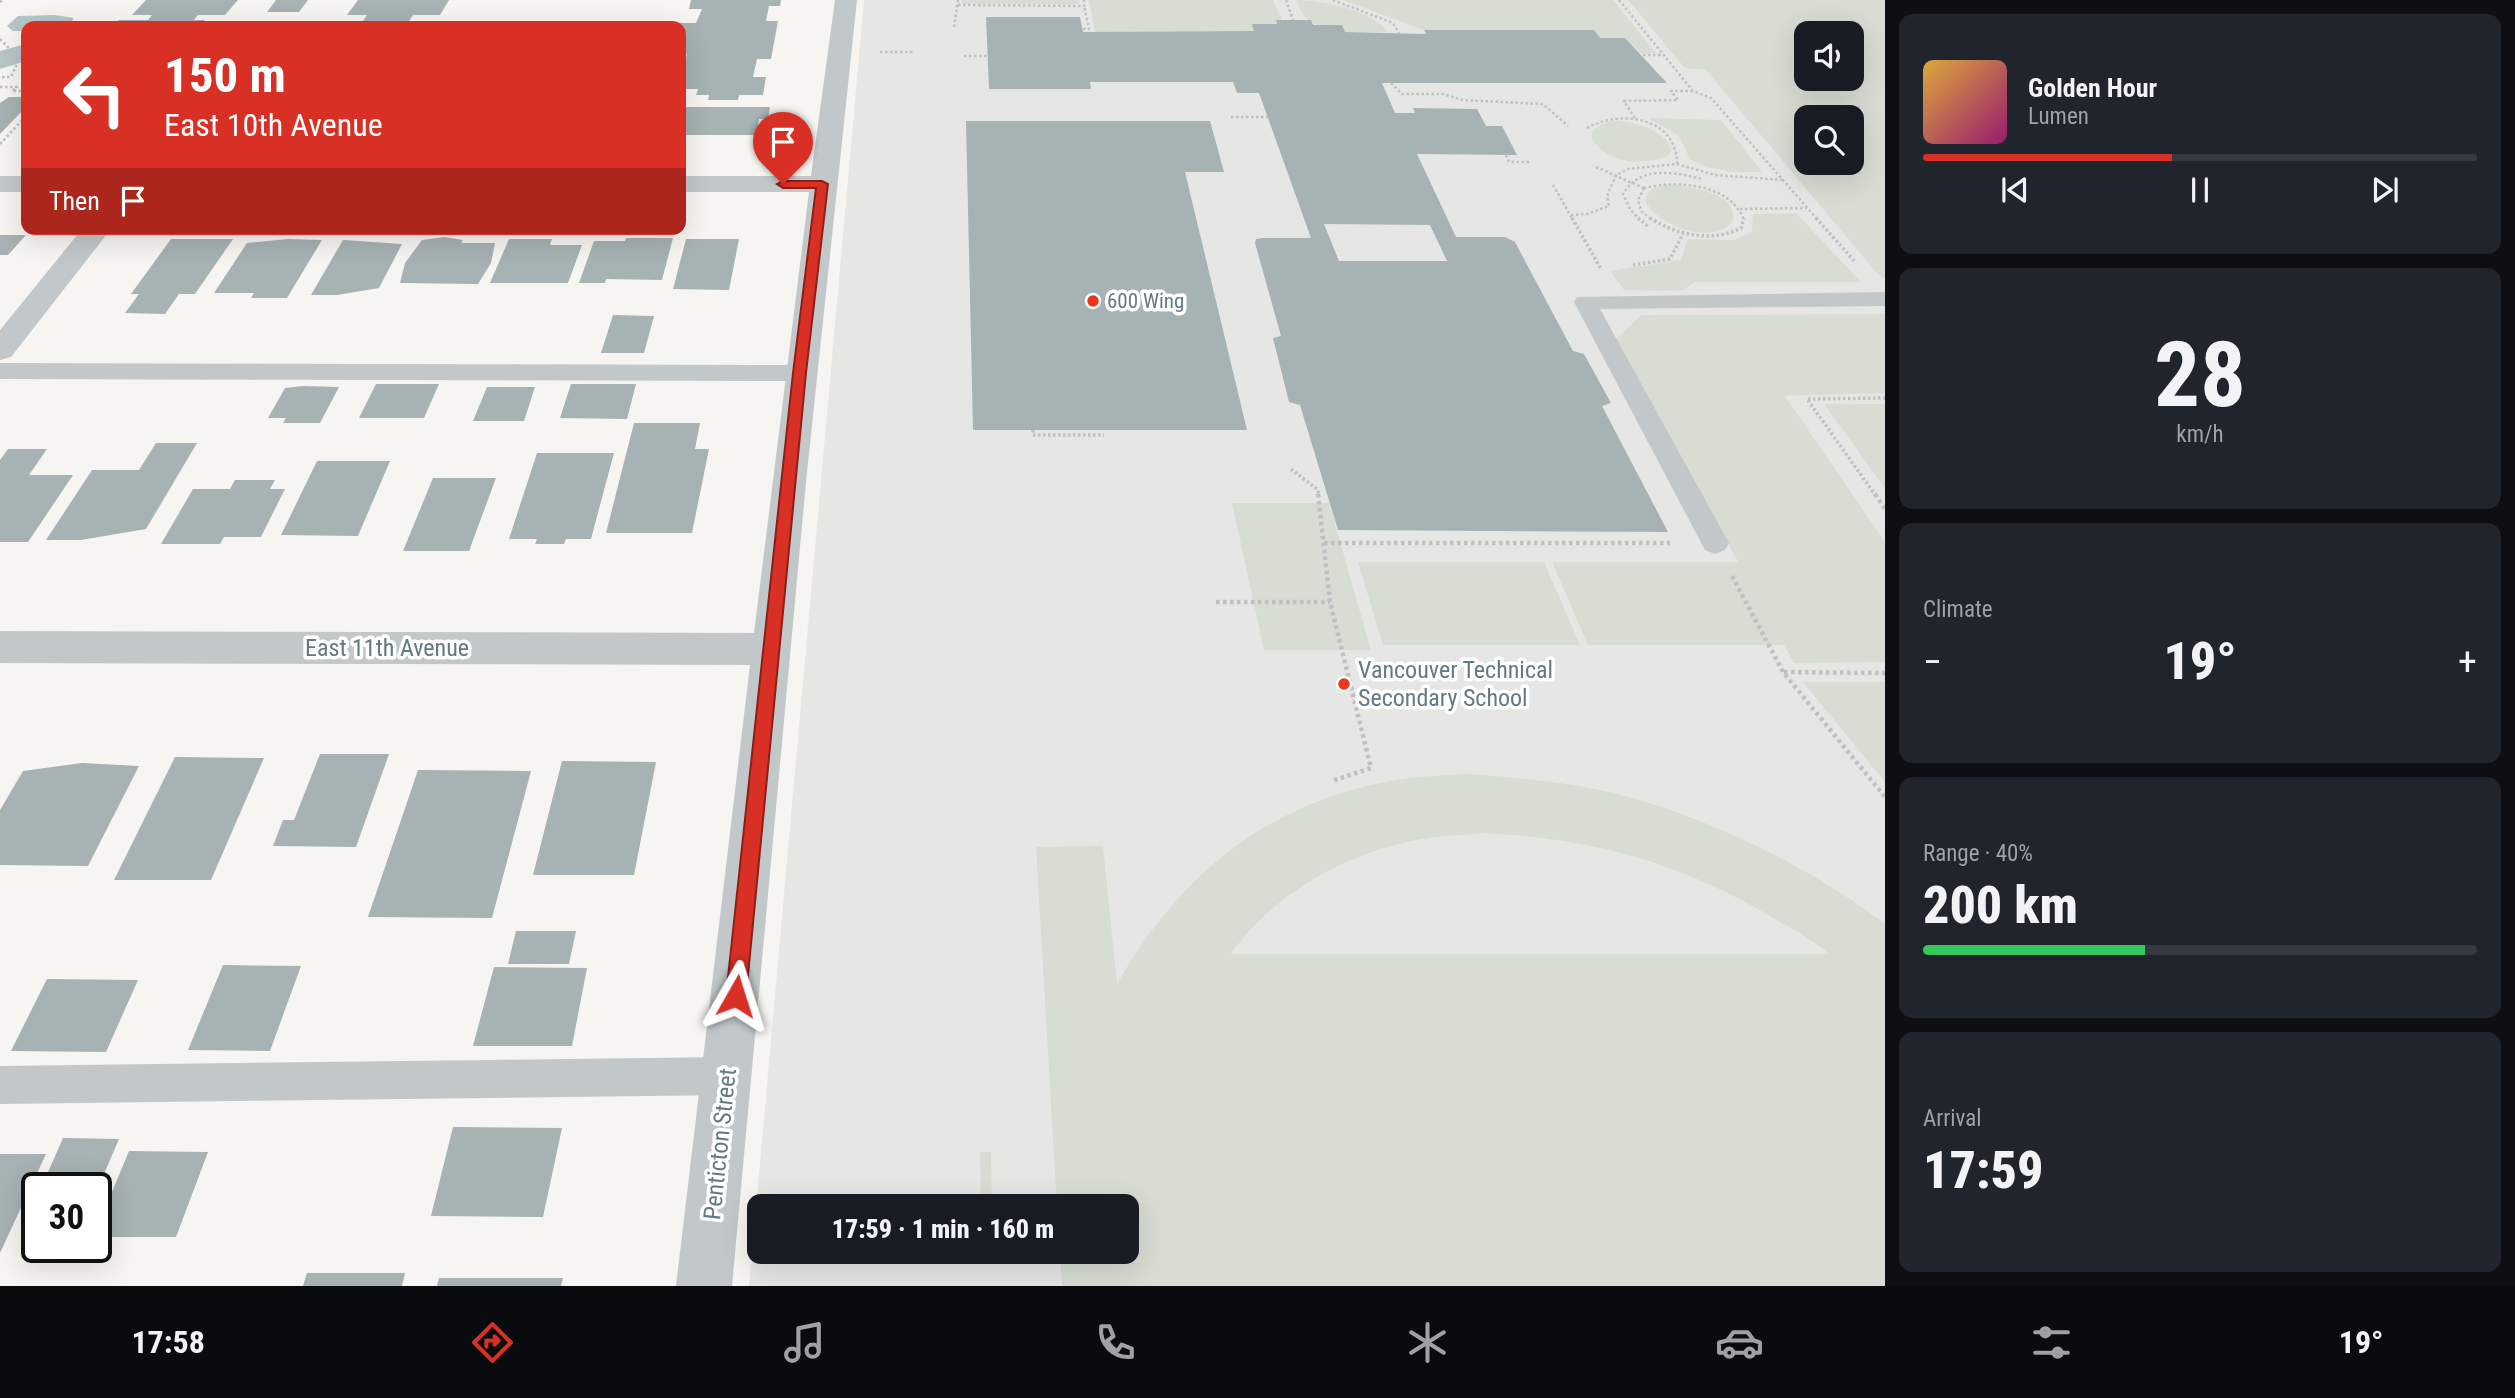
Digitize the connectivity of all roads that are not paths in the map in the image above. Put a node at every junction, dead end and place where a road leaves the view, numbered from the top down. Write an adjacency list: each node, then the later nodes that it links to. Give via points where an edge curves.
1 (846, 0): 5 (street, Penticton Street)
2 (0, 184): 3 (street)
3 (21, 184)
4 (686, 184): 5 (street)
5 (822, 184): 10 (street, Penticton Street)
6 (92, 235): 8 (street)
7 (1885, 299): 11 (lane, via 1585,302)
8 (0, 350)
9 (0, 371): 10 (lane)
10 (799, 373): 13 (street, Penticton Street)
11 (1714, 542)
12 (0, 646): 13 (street, East 11th Avenue)
13 (773, 649): 14 (street, Penticton Street)
14 (727, 1076): 15 (lane); 16 (street, Penticton Street)
15 (0, 1085)
16 (704, 1286)

